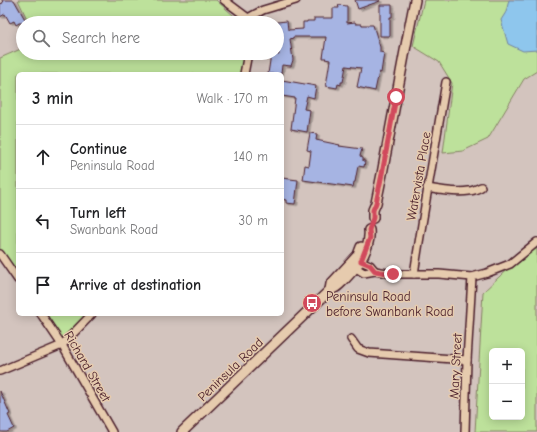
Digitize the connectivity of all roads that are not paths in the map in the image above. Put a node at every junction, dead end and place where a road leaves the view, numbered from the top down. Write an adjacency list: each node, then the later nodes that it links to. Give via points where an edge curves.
1 (224, 0): 4 (street)
2 (296, 0): 5 (street, via 263,10)
3 (415, 0): 13 (street, Peninsula Road, via 373,218)
4 (242, 16)
5 (255, 16)
6 (247, 60): 7 (street)
7 (244, 72)
8 (446, 82): 9 (street, Watervista Place)
9 (427, 188): 10 (street, via 468,192); 14 (street, Watervista Place)
10 (481, 188)
11 (537, 242): 16 (street, via 510,264)
12 (0, 254): 15 (street)
13 (355, 262): 14 (street, via 370,265 375,271); 24 (street, Peninsula Road, via 331,284 330,290)
14 (414, 274): 16 (street)
15 (16, 277)
16 (472, 277): 21 (street, Mary Street)
17 (42, 316): 20 (street, Richard Street)
18 (90, 316): 20 (street)
19 (351, 339): 21 (street, via 358,349 369,353)
20 (62, 345): 22 (street); 23 (street, Richard Street)
21 (467, 360): 25 (street, Mary Street)
22 (0, 371)
23 (112, 432)
24 (182, 432)
25 (464, 432)

